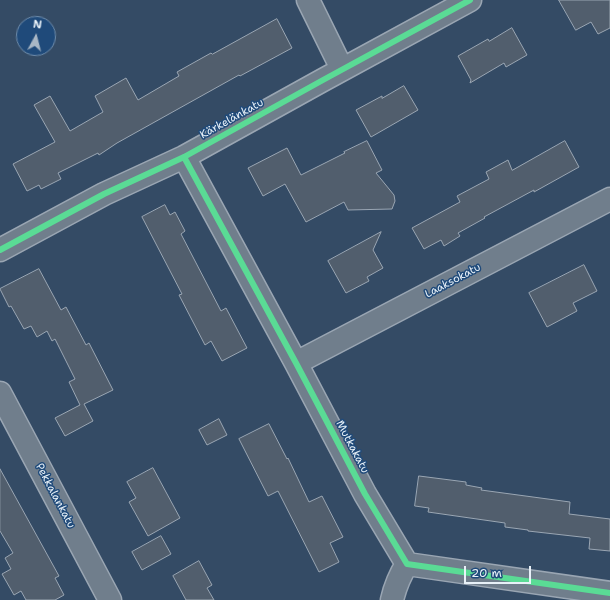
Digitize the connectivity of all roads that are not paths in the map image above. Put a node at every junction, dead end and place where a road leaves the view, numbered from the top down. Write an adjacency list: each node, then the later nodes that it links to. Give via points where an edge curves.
1 (308, 0): 3 (street)
2 (470, 0): 3 (street, Kärkelänkatu)
3 (342, 70): 4 (street, Kärkelänkatu)
4 (184, 157): 6 (street, Kärkelänkatu, via 104,194); 7 (street, Mutkakatu)
5 (610, 199): 7 (street, Laaksokatu)
6 (0, 250)
7 (296, 363): 9 (street, Mutkakatu, via 365,494)
8 (0, 393): 11 (street, Pekkalankatu)
9 (407, 564): 10 (street); 12 (street, via 397,582)
10 (610, 593)
11 (110, 600)
12 (392, 600)

